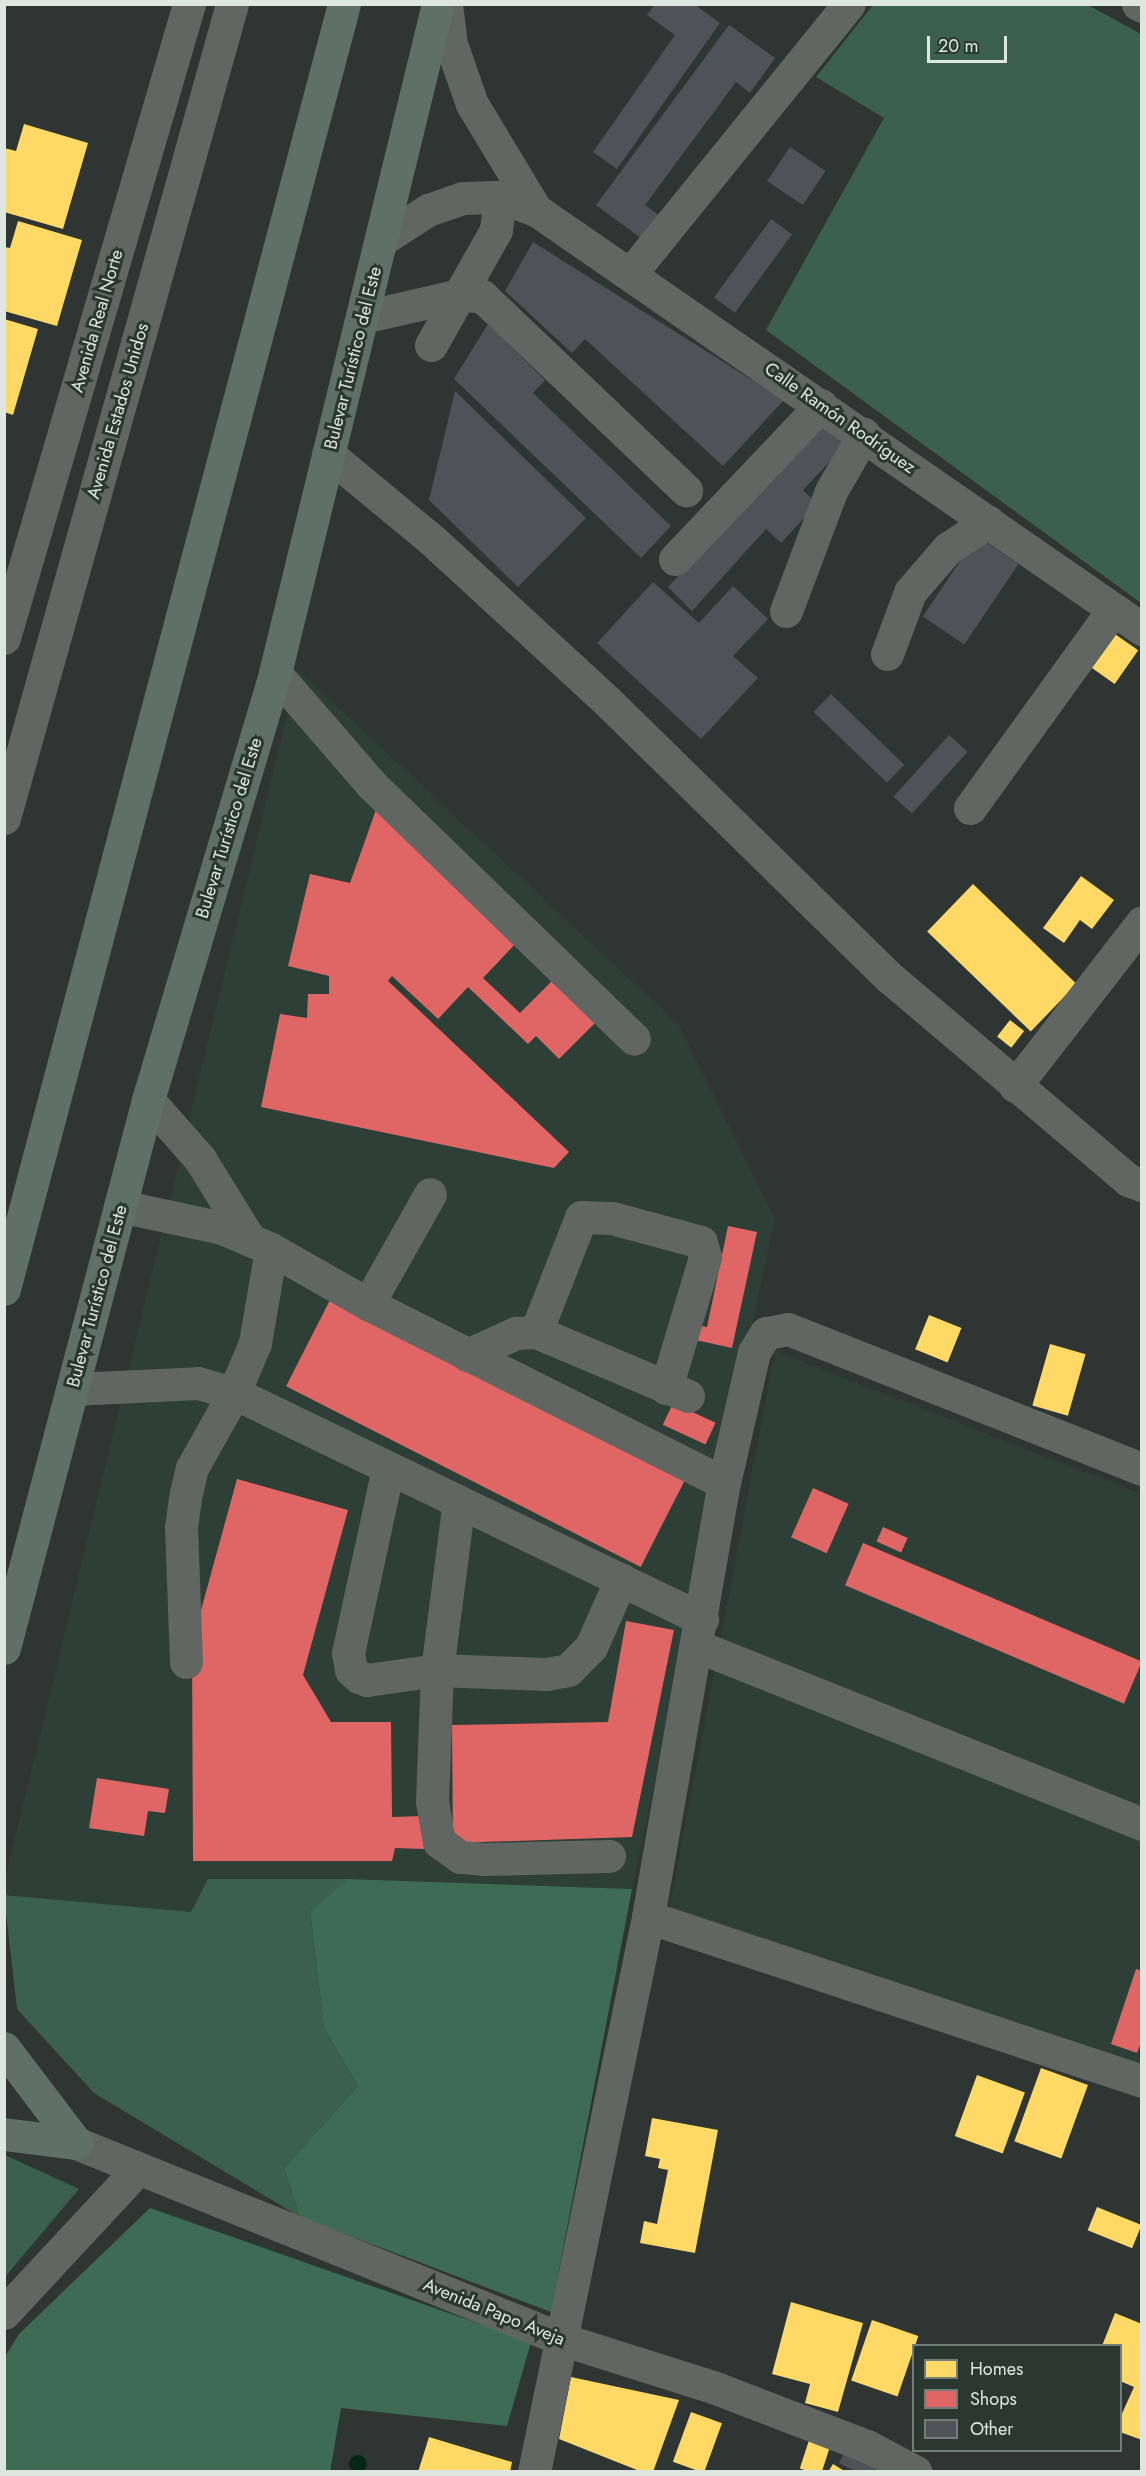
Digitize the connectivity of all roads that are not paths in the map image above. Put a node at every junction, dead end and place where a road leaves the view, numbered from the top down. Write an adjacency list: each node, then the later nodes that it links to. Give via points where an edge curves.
1 (189, 4): 23 (street, Avenida Real Norte)
2 (232, 4): 27 (street, Avenida Estados Unidos)
3 (344, 4): 36 (highway)
4 (438, 4): 9 (highway, Bulevar Turístico del Este)
5 (446, 4): 8 (street, via 451,44 472,104)
6 (849, 4): 10 (street)
7 (500, 197): 8 (street); 9 (street, via 454,201 428,210); 11 (street, via 496,230)
8 (536, 210): 10 (street, Calle Ramón Rodríguez)
9 (383, 239): 12 (highway, Bulevar Turístico del Este)
10 (631, 273): 14 (street, Calle Ramón Rodríguez)
11 (460, 295): 12 (street); 13 (street); 17 (street, via 482,296 501,311)
12 (363, 317): 16 (highway, Bulevar Turístico del Este)
13 (431, 345)
14 (821, 405): 15 (street, Calle Ramón Rodríguez); 19 (street)
15 (864, 434): 18 (street, Calle Ramón Rodríguez); 20 (street, via 831,491)
16 (328, 454): 25 (highway, Bulevar Turístico del Este); 30 (street, via 432,540 608,701 889,977)
17 (686, 490)
18 (988, 522): 21 (street, Calle Ramón Rodríguez); 24 (street, via 948,548 910,592)
19 (675, 559)
20 (786, 610)
21 (1113, 610): 22 (street, Calle Ramón Rodríguez); 26 (street)
22 (1142, 629)
23 (4, 638)
24 (887, 654)
25 (275, 673): 29 (street, via 372,784); 31 (highway, Bulevar Turístico del Este)
26 (970, 808)
27 (4, 818)
28 (1142, 922): 30 (street)
29 (634, 1039)
30 (1015, 1086): 32 (street, via 1128,1180)
31 (148, 1100): 34 (highway, Bulevar Turístico del Este); 35 (street, via 200,1159)
32 (1142, 1185)
33 (430, 1194): 37 (street)
34 (120, 1206): 35 (street, via 222,1228); 40 (highway, Bulevar Turístico del Este)
35 (261, 1244): 37 (street); 41 (street, via 255,1343)
36 (4, 1289)
37 (368, 1304): 39 (street)
38 (536, 1332): 38 (street, via 581,1217 612,1218 701,1242 705,1257 677,1392); 39 (street, via 516,1333)
39 (467, 1355): 44 (street)
40 (72, 1389): 41 (street, via 198,1383); 48 (highway, Bulevar Turístico del Este)
41 (234, 1393): 42 (street); 49 (street, via 192,1468 186,1492 181,1527)
42 (388, 1468): 45 (street); 50 (street, via 348,1653 351,1670 367,1680)
43 (1142, 1469): 44 (street, via 788,1329 766,1333 754,1352)
44 (724, 1483): 47 (street)
45 (459, 1500): 46 (street); 50 (street)
46 (621, 1579): 47 (street); 50 (street, via 591,1647 568,1670 546,1674)
47 (700, 1633): 51 (street); 53 (street)
48 (4, 1648)
49 (186, 1662)
50 (437, 1670): 52 (street, via 432,1801 439,1842 460,1857 484,1859)
51 (1142, 1824)
52 (609, 1856)
53 (648, 1917): 55 (street); 60 (street)
54 (4, 2048): 57 (highway)
55 (1142, 2081)
56 (4, 2134): 57 (highway)
57 (76, 2143): 58 (street, Avenida Papo Aveja)
58 (137, 2170): 59 (street); 60 (street, Avenida Papo Aveja)
59 (4, 2313)
60 (564, 2340): 61 (street); 62 (street, Avenida Papo Aveja, via 713,2387 867,2446)
61 (534, 2472)
62 (916, 2472)

